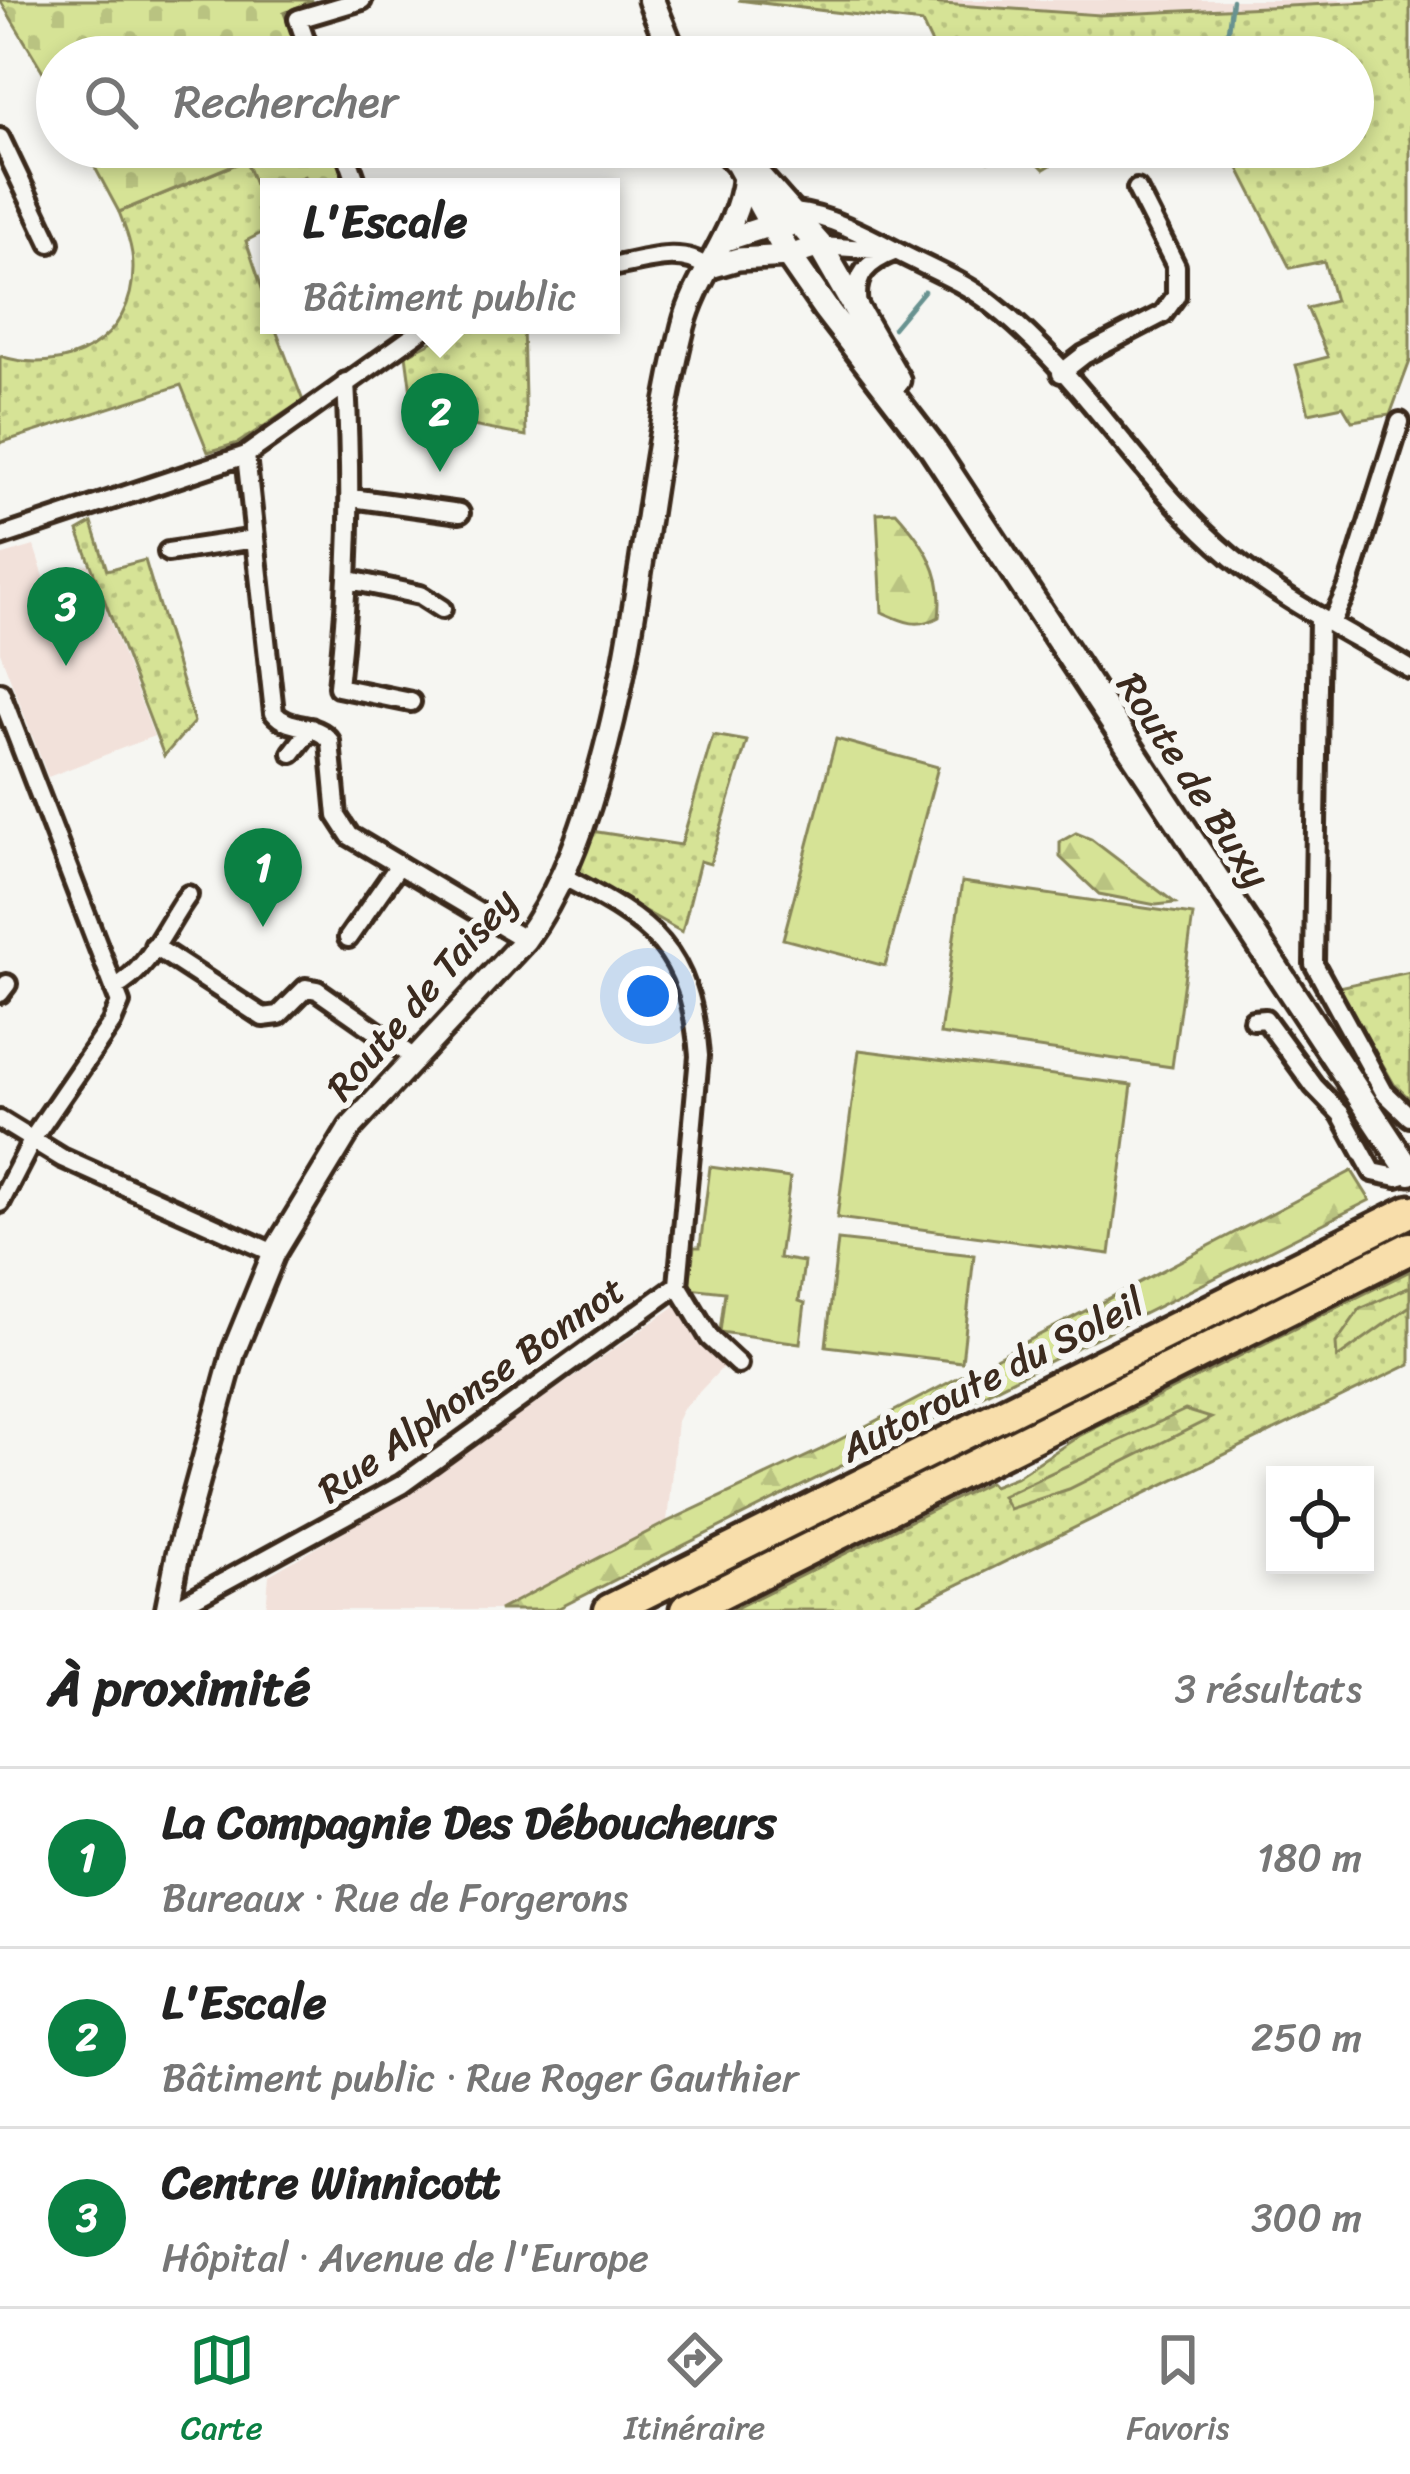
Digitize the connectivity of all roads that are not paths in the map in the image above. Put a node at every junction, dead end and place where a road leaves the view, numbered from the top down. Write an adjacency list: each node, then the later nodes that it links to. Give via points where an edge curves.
1 (362, 0): 3 (street, via 298,20)
2 (651, 0): 4 (main road)
3 (304, 36)
4 (666, 36)
5 (0, 138): 8 (street)
6 (735, 168): 11 (street, Route de Taisey, via 738,214)
7 (750, 168): 10 (main road, Route de Buxy)
8 (8, 177): 13 (street)
9 (1137, 188): 20 (street, via 1176,266 1176,296 1163,314)
10 (784, 219): 11 (street); 12 (main road, Route de Buxy); 14 (street, Route de Buxy, via 814,214); 15 (main road, Route de Buxy)
11 (724, 240): 17 (street, Route de Taisey)
12 (815, 240): 14 (street, Route de Buxy); 15 (street, Route de Buxy); 18 (main road, Route de Buxy)
13 (50, 243)
14 (896, 251): 18 (street, via 860,275); 20 (street, Route de Buxy, via 991,303)
15 (789, 256): 17 (street); 23 (main road, Route de Buxy)
16 (620, 266): 17 (street, via 682,256)
17 (707, 268): 39 (street, Route de Taisey, via 684,325 618,703)
18 (859, 313): 23 (main road, Route de Buxy)
19 (416, 334): 21 (street)
20 (1061, 373): 32 (street, Route de Buxy, via 1215,542)
21 (346, 382): 24 (street); 25 (street)
22 (1400, 422): 32 (street, via 1348,587)
23 (931, 446): 50 (main road, Route de Buxy)
24 (245, 455): 27 (street); 28 (street)
25 (352, 498): 26 (street); 30 (street)
26 (460, 513)
27 (0, 537)
28 (254, 539): 29 (street); 36 (street, via 272,706 280,721)
29 (168, 552)
30 (350, 580): 31 (street, via 420,595); 35 (street, via 338,687)
31 (442, 609)
32 (1325, 620): 33 (street, Route de Buxy); 47 (street, via 1313,964 1384,1092)
33 (1410, 669)
34 (0, 692): 44 (street)
35 (411, 702)
36 (311, 728): 37 (street); 38 (street, via 330,742 343,826)
37 (292, 752)
38 (398, 866): 41 (street); 42 (street)
39 (562, 876): 42 (street, Route de Taisey); 55 (street, Rue Alphonse Bonnot, via 651,928 689,997 699,1056)
40 (188, 895): 43 (street)
41 (348, 938)
42 (525, 940): 46 (street, Route de Taisey)
43 (154, 946): 44 (street); 46 (street, via 262,1017 279,1015 306,988 317,990)
44 (115, 988): 49 (street, via 118,1011)
45 (1253, 1020): 50 (street, via 1265,1019 1341,1114 1373,1172 1397,1178)
46 (413, 1057): 54 (street, Route de Taisey, via 350,1128)
47 (1410, 1117)
48 (0, 1120): 49 (street)
49 (32, 1142): 51 (street); 54 (street)
50 (1406, 1166)
51 (0, 1203)
52 (1410, 1211): 58 (highway, Autoroute du Soleil)
53 (1410, 1248): 59 (highway, Autoroute du Soleil)
54 (274, 1253): 57 (street, Route de Taisey, via 234,1351)
55 (678, 1285): 56 (street, Rue Alphonse Bonnot, via 710,1338); 57 (street, Rue Alphonse Bonnot, via 401,1485)
56 (738, 1364)
57 (169, 1610)
58 (610, 1610)
59 (686, 1610)

